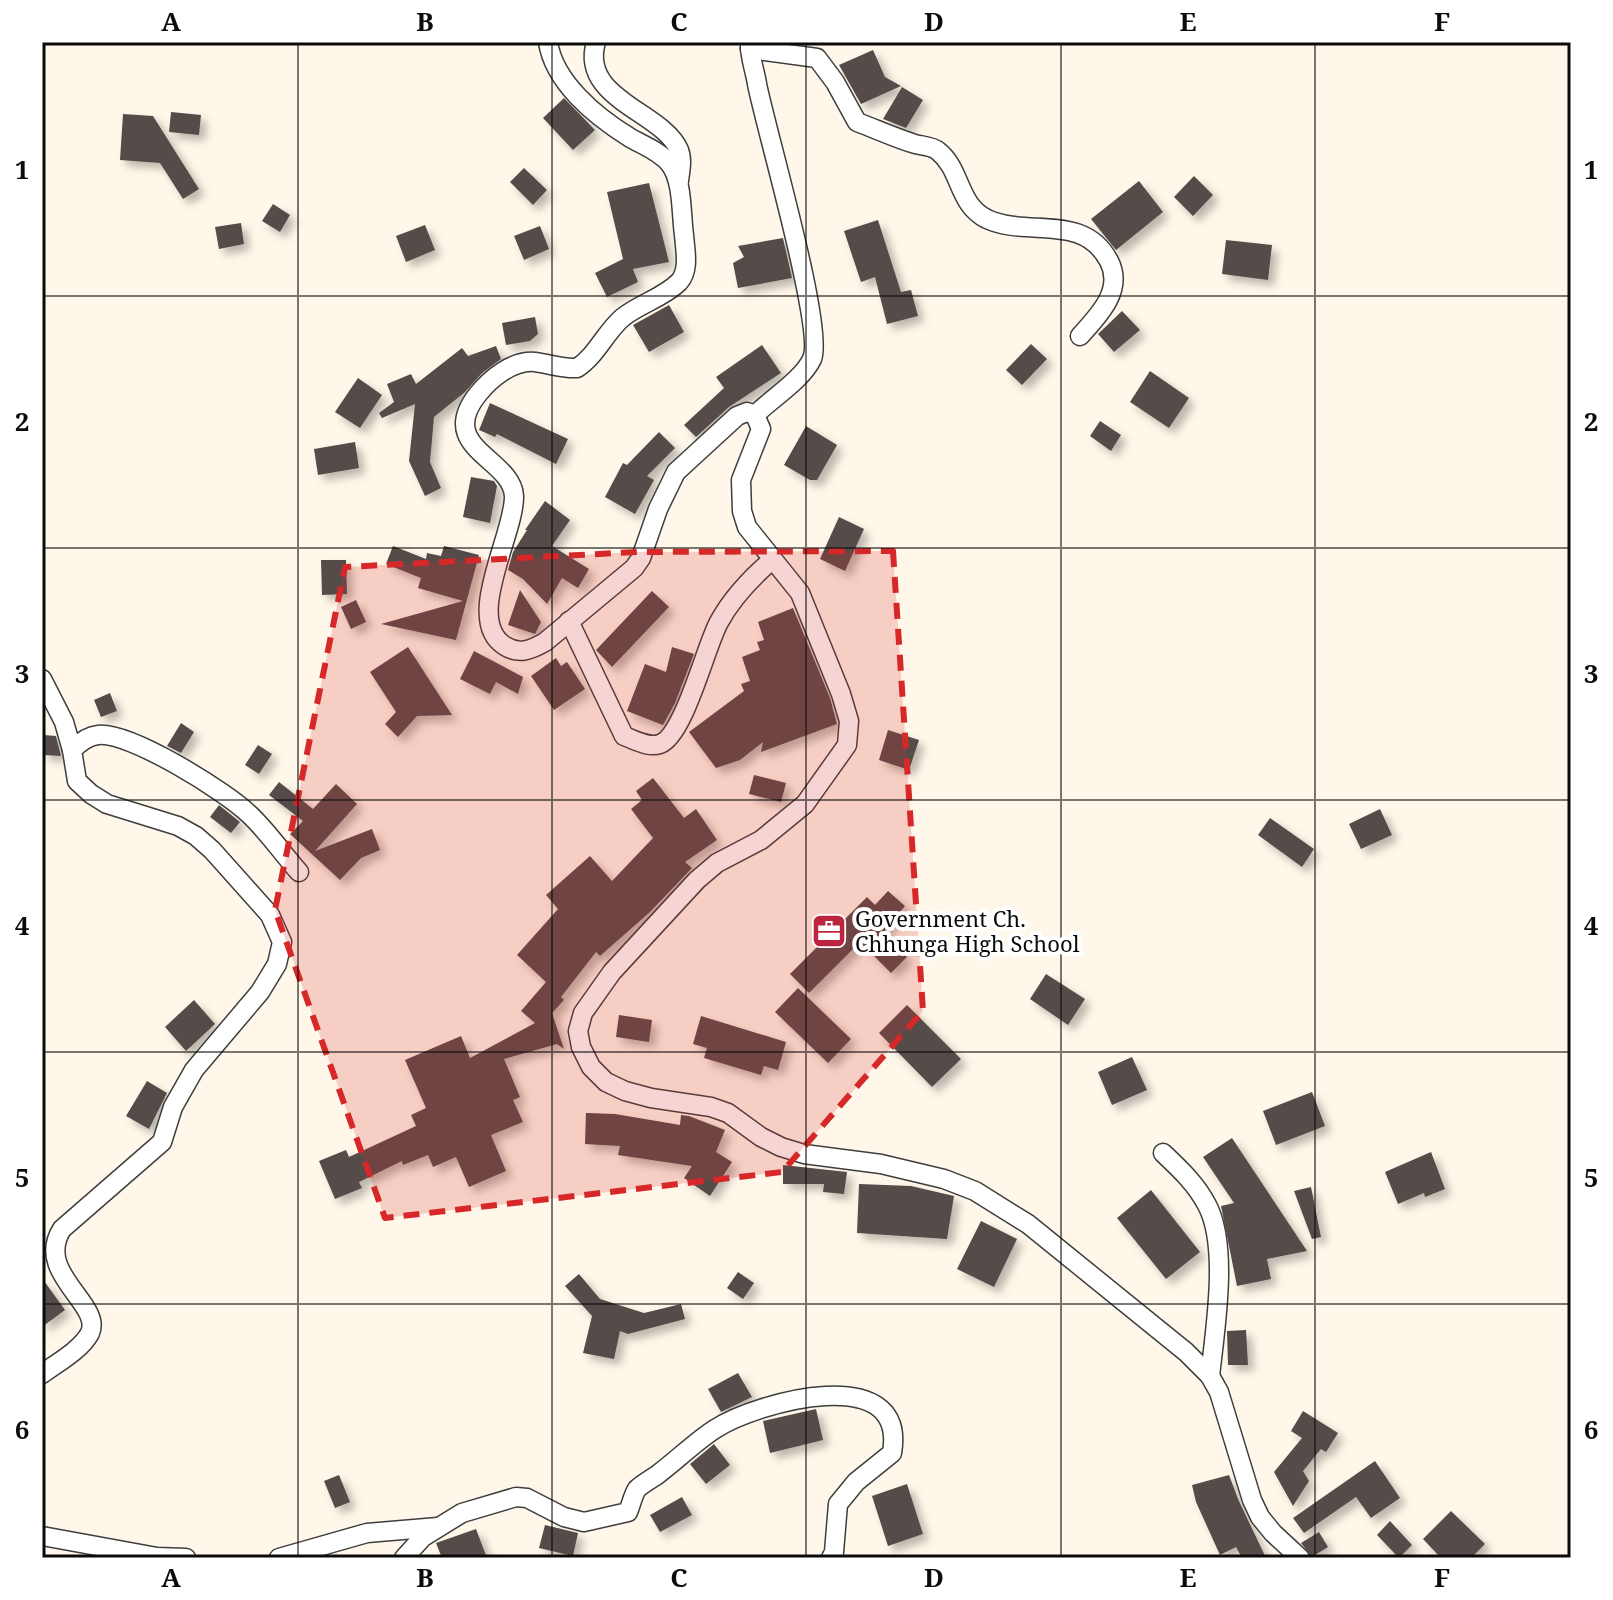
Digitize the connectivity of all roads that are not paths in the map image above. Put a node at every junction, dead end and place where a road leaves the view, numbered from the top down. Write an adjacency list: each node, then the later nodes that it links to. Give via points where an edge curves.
1 (548, 42): 4 (street, via 559,75 613,126 670,164)
2 (596, 42): 4 (street, via 594,61 601,77 679,151)
3 (750, 46): 5 (street, via 817,58 857,122 936,149 952,168 970,208 988,219 1089,237 1115,279 1103,310); 6 (street, via 815,338 812,358 798,377)
4 (678, 188): 8 (street, via 686,258 681,281 619,321 577,368 532,362 512,367 491,380 466,413 470,440 513,489 491,593 492,632 498,642 520,652 545,642)
5 (1080, 336)
6 (755, 415): 7 (street, via 761,429 741,480 742,511 747,527); 8 (street, via 737,416 676,472 634,568)
7 (772, 560): 8 (street, via 748,581 719,621 673,733 662,744 624,736); 14 (street, via 800,593 849,721 847,745 805,804 761,840 697,880 612,972 583,1013 578,1031 591,1067 625,1091 728,1113 781,1147 881,1164 975,1191 1028,1224)
8 (569, 621)
9 (42, 679): 10 (street)
10 (72, 750): 11 (street, via 98,735 133,742 203,780 250,815); 13 (street, via 77,781 91,794 178,826 212,850 270,915 282,942 277,964 260,992 194,1070 173,1107 162,1142 57,1237 62,1276 89,1315 91,1327 76,1349)
11 (299, 872)
12 (1163, 1153): 14 (street, via 1209,1208 1216,1241 1219,1277)
13 (42, 1374)
14 (1210, 1376): 21 (street, via 1260,1517)
15 (440, 1526): 18 (street, via 367,1533); 19 (street); 20 (street, via 462,1513 516,1497 584,1522 628,1512 638,1489 716,1428 793,1401 831,1395 863,1398 890,1422 895,1437 892,1453 838,1504)
16 (42, 1536): 17 (street)
17 (186, 1558)
18 (279, 1558)
19 (404, 1558)
20 (831, 1558)
21 (1300, 1558)

